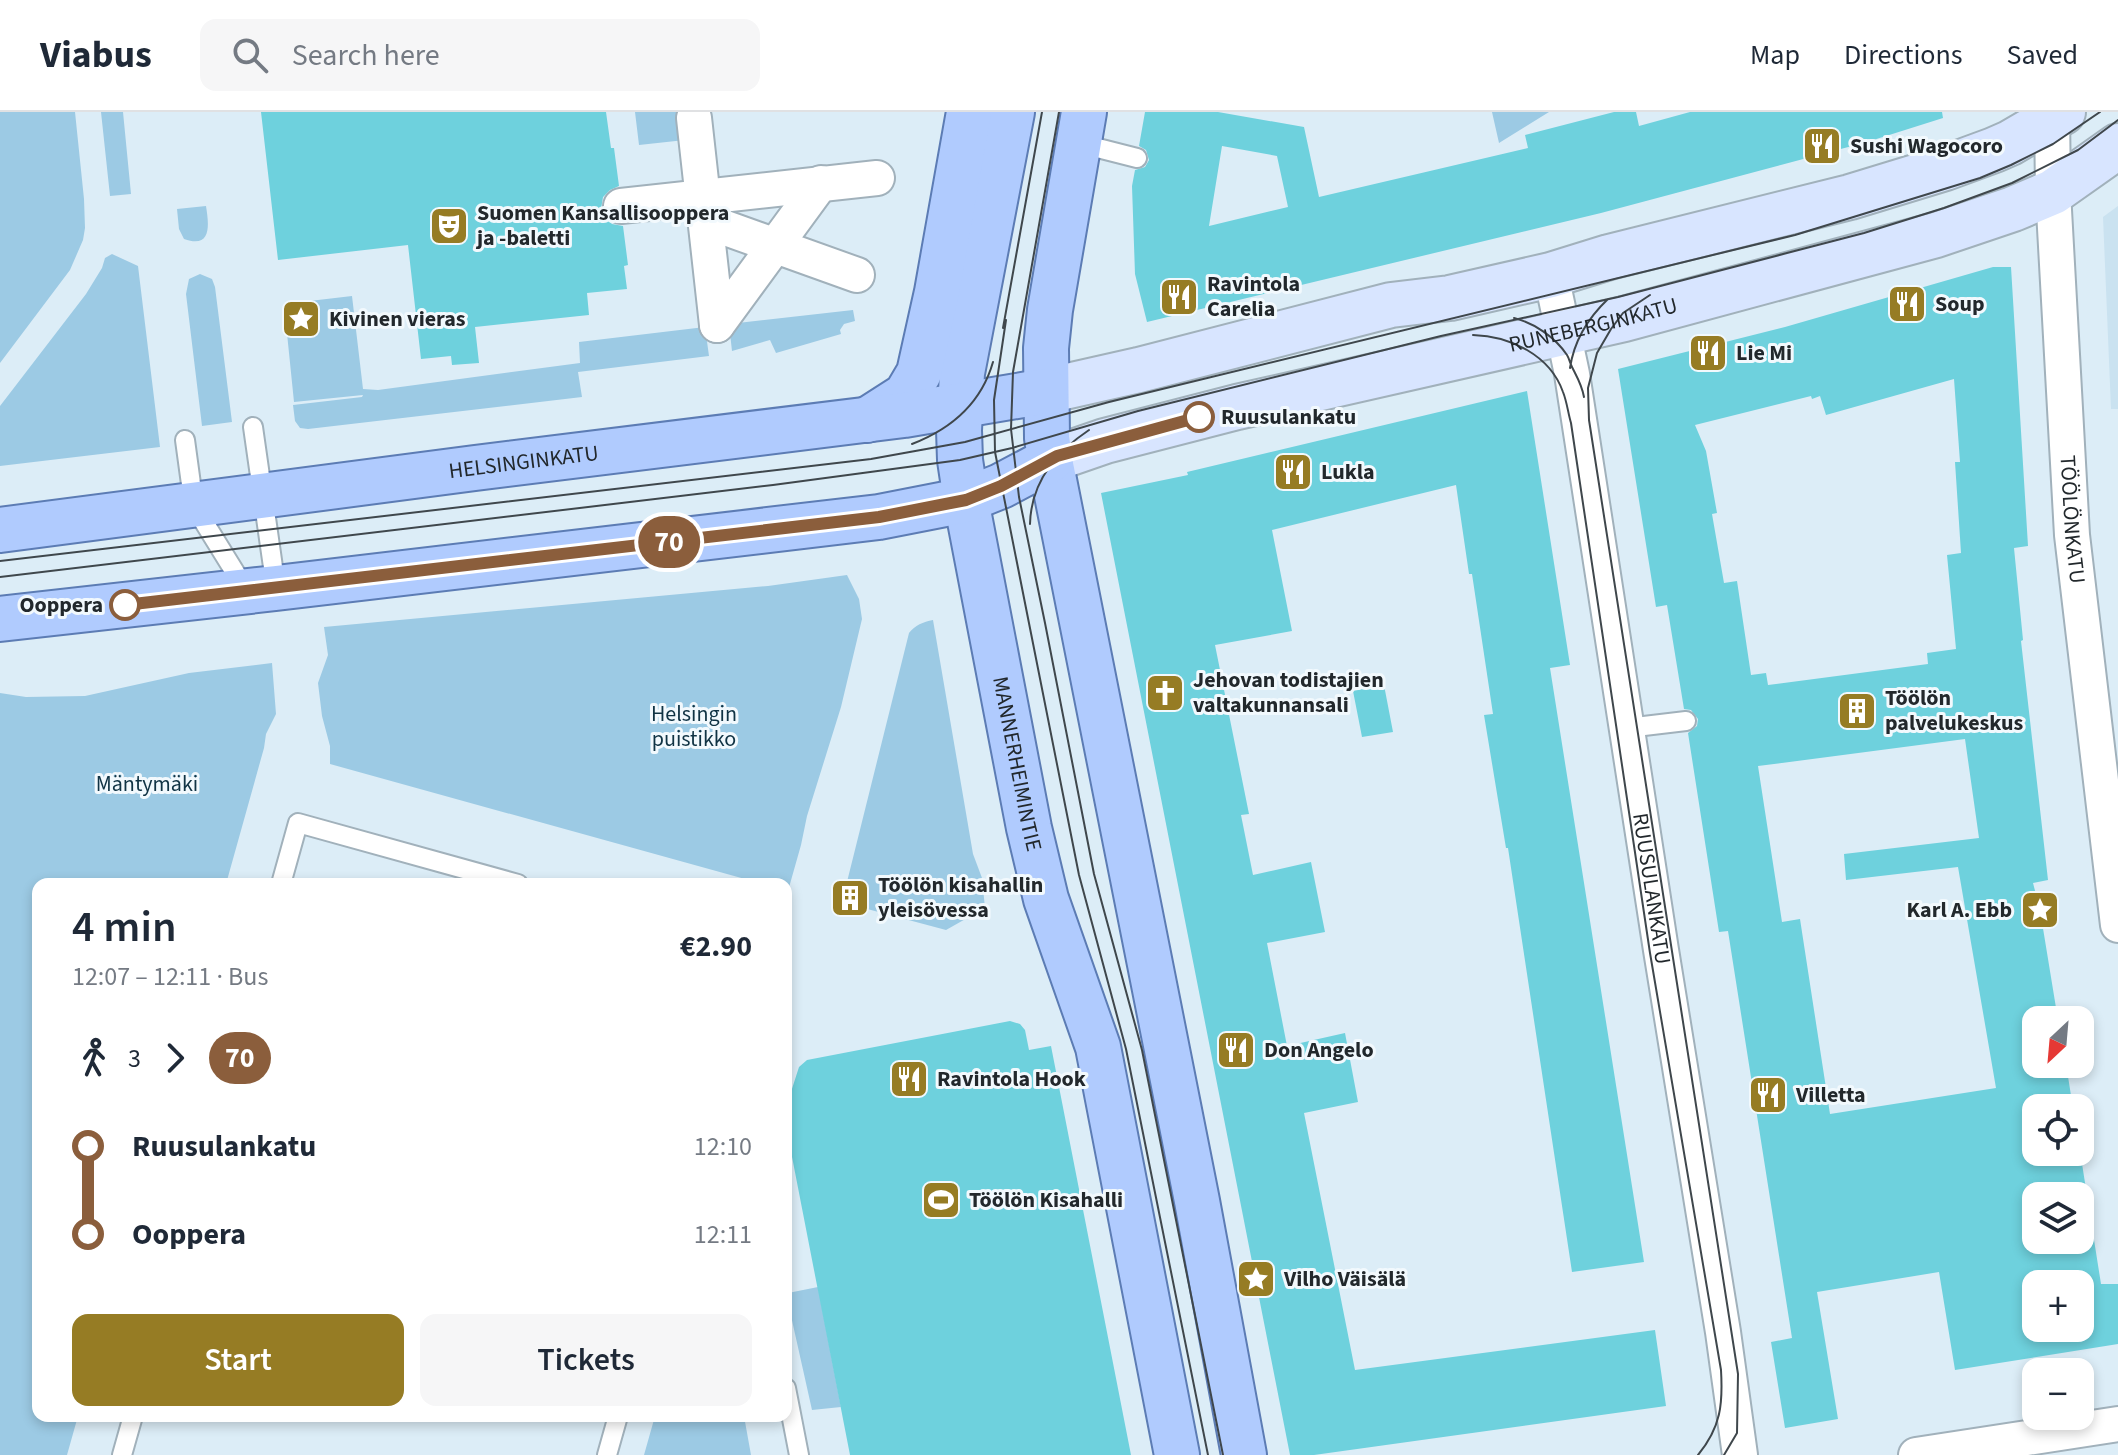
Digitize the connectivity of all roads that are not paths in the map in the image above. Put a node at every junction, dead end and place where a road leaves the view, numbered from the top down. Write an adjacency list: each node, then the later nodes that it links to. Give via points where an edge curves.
1 (969, 112): 19 (main road, via 919,373 906,395)
2 (1012, 112): 18 (main road, MANNERHEIMINTIE)
3 (2056, 114): 10 (street, TÖÖLÖNKATU); 15 (main road, via 1994,150 1877,189)
4 (694, 118): 12 (street)
5 (1081, 128): 7 (lane); 17 (main road, via 1050,310)
6 (2118, 146): 10 (main road, RUNEBERGINKATU)
7 (1137, 158)
8 (877, 178): 9 (street)
9 (821, 183): 12 (street); 13 (street)
10 (2053, 192): 16 (main road, RUNEBERGINKATU, via 1936,235); 33 (street, TÖÖLÖNKATU, via 2072,535)
11 (621, 206): 12 (street)
12 (704, 209): 13 (street); 13 (street, via 717,325)
13 (775, 246): 14 (street)
14 (857, 275)
15 (1551, 275): 16 (street, RUUSULANKATU); 17 (main road, via 1391,305)
16 (1565, 332): 22 (main road, RUNEBERGINKATU, via 1279,397); 30 (street, RUUSULANKATU)
17 (1046, 391): 18 (main road, HELSINGINKATU); 22 (main road)
18 (959, 407): 19 (main road, HELSINGINKATU); 24 (main road, MANNERHEIMINTIE)
19 (866, 420): 23 (main road, HELSINGINKATU)
20 (253, 427): 23 (lane)
21 (185, 440): 25 (lane)
22 (1050, 460): 24 (main road); 42 (main road)
23 (262, 496): 25 (main road, HELSINGINKATU); 27 (lane)
24 (966, 500): 27 (main road, via 879,517); 41 (main road, MANNERHEIMINTIE, via 1046,899 1098,1047)
25 (194, 506): 26 (main road, HELSINGINKATU); 27 (lane)
26 (0, 530)
27 (262, 590): 28 (main road)
28 (0, 619)
29 (1686, 721): 30 (lane)
30 (1627, 728): 43 (street, RUUSULANKATU)
31 (283, 878): 32 (lane, via 298,823)
32 (496, 878)
33 (2118, 925)
34 (792, 1419): 40 (lane)
35 (131, 1422): 38 (lane)
36 (616, 1422): 39 (lane)
37 (2118, 1424): 44 (street)
38 (122, 1455)
39 (607, 1455)
40 (799, 1455)
41 (1177, 1455)
42 (1244, 1455)
43 (1740, 1455)
44 (1916, 1455)

